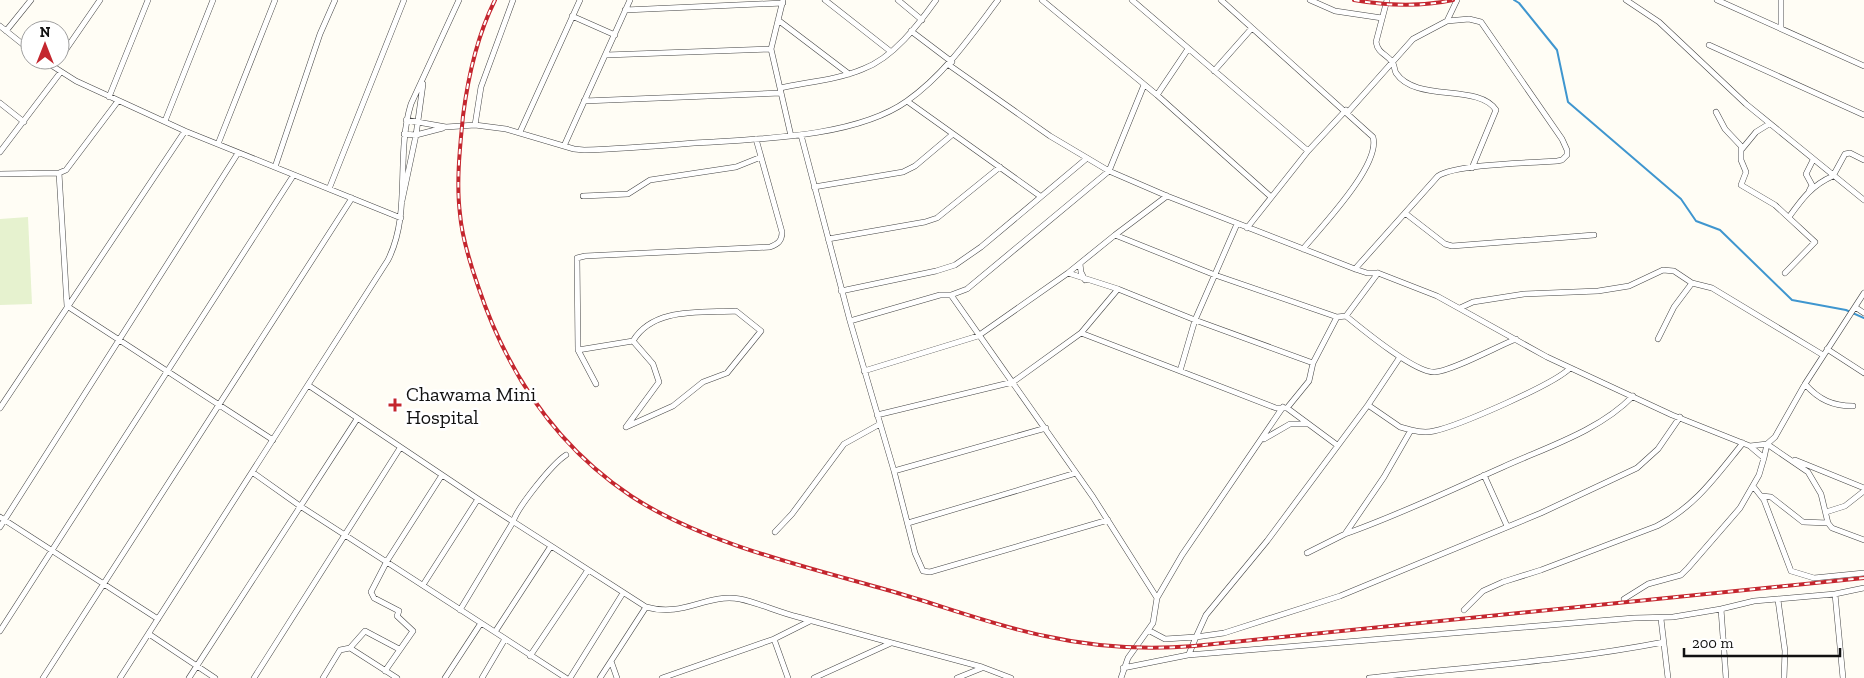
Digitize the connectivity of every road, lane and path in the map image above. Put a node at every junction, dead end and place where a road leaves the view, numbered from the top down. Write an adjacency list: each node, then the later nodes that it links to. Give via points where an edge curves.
1 (31, 0): 35 (street)
2 (100, 0): 39 (street)
3 (148, 0): 56 (street)
4 (213, 0): 65 (street)
5 (275, 0): 79 (street)
6 (334, 0): 89 (street)
7 (404, 0): 98 (street)
8 (459, 0): 52 (street)
9 (513, 0): 69 (street, via 481,87)
10 (580, 0): 27 (street)
11 (630, 0): 26 (street)
12 (826, 0): 43 (street)
13 (898, 0): 30 (street)
14 (936, 0): 30 (street)
15 (998, 0): 46 (street)
16 (1042, 0): 53 (street)
17 (1132, 0): 42 (street)
18 (1221, 0): 34 (street)
19 (1310, 0): 28 (street, via 1335,11)
20 (1387, 0): 28 (street)
21 (1457, 0): 31 (street)
22 (1626, 0): 68 (street, via 1659,22)
23 (1717, 0): 33 (street)
24 (1781, 0): 33 (street)
25 (783, 1): 26 (street); 29 (street)
26 (625, 10): 37 (street)
27 (572, 16): 37 (street); 72 (street)
28 (1382, 18): 45 (street, via 1376,46)
29 (778, 20): 41 (street); 51 (street)
30 (922, 20): 36 (street)
31 (1446, 21): 45 (street, via 1418,34); 91 (street, via 1470,19 1480,22 1567,150 1562,160)
32 (0, 26): 35 (street)
33 (1781, 27): 47 (street)
34 (1252, 28): 49 (street); 61 (street)
35 (6, 31): 38 (street)
36 (911, 31): 43 (street); 46 (street)
37 (615, 35): 44 (street)
38 (20, 42)
39 (70, 43)
40 (1709, 44): 63 (street)
41 (771, 49): 44 (street); 54 (street)
42 (1188, 49): 49 (street); 55 (street)
43 (890, 51): 51 (street, via 878,61)
44 (606, 55): 58 (street)
45 (1392, 61): 61 (street); 91 (street, via 1396,73 1415,86 1480,99 1494,106 1495,113)
46 (950, 64): 59 (street); 86 (street, via 997,101)
47 (1864, 66)
48 (56, 70): 50 (street)
49 (1214, 71): 82 (street)
50 (60, 73): 56 (street); 67 (street)
51 (849, 74): 54 (street)
52 (423, 81): 64 (street); 66 (street)
53 (1144, 85): 55 (street); 92 (street)
54 (780, 90): 58 (street); 77 (street)
55 (1156, 95): 103 (street)
56 (109, 97): 57 (street)
57 (118, 101): 65 (street); 93 (street, via 75,160)
58 (584, 101): 80 (street)
59 (907, 101): 74 (street); 76 (street, via 865,121)
60 (0, 102): 67 (street)
61 (1347, 111): 82 (street); 115 (street, via 1373,137 1372,157 1363,174)
62 (1716, 112): 81 (street)
63 (1864, 115)
64 (406, 120): 66 (street); 73 (street)
65 (165, 121): 71 (street)
66 (418, 121): 70 (street); 75 (street)
67 (24, 122): 83 (street)
68 (1769, 124): 81 (street, via 1756,132); 87 (street)
69 (475, 126): 70 (street); 72 (street)
70 (446, 127): 75 (street)
71 (185, 131): 79 (street); 128 (street)
72 (520, 132): 80 (street)
73 (404, 134): 75 (street); 106 (street)
74 (953, 134): 90 (street); 97 (street, via 916,166 903,172)
75 (416, 135): 106 (street)
76 (801, 135): 77 (street); 97 (street)
77 (791, 136): 78 (street)
78 (756, 139): 80 (street, via 595,150); 85 (street)
79 (218, 144): 84 (street)
80 (564, 146)
81 (1741, 150): 108 (street, via 1746,172 1741,185 1769,201)
82 (1308, 151): 103 (street)
83 (0, 152)
84 (238, 153): 89 (street); 140 (street)
85 (761, 157): 100 (street, via 736,167 650,180 628,194); 143 (street, via 782,232 781,241 770,247 580,256 575,262)
86 (1086, 159): 92 (street); 101 (street)
87 (1813, 160): 96 (street); 99 (street, via 1806,174 1812,185)
88 (1864, 160): 96 (street, via 1847,153)
89 (274, 167): 95 (street)
90 (1000, 167): 101 (street); 114 (street, via 937,218)
91 (1472, 168): 107 (street, via 1454,169 1438,176)
92 (1109, 171): 102 (street); 127 (street, via 968,288)
93 (59, 173): 94 (street); 128 (street)
94 (0, 174)
95 (293, 176): 98 (street); 150 (street)
96 (1833, 176): 99 (street, via 1820,181); 105 (street)
97 (814, 187): 114 (street)
98 (329, 189): 104 (street)
99 (1809, 191): 108 (street)
100 (583, 196)
101 (1040, 196): 125 (street, via 981,247 945,269)
102 (1167, 196): 110 (street); 112 (street)
103 (1270, 196): 111 (street)
104 (352, 198): 109 (street); 158 (street)
105 (1864, 200)
106 (402, 202): 109 (street)
107 (1405, 213): 113 (street, via 1452,246); 117 (street)
108 (1788, 217): 118 (street, via 1815,242)
109 (401, 218): 155 (street, via 395,246 388,260)
110 (1237, 224): 111 (street); 120 (street)
111 (1247, 228): 115 (street)
112 (1115, 234): 116 (street); 120 (street)
113 (1594, 235)
114 (828, 239): 125 (street)
115 (1303, 249): 117 (street)
116 (1080, 264): 119 (street); 122 (street)
117 (1355, 269): 121 (street)
118 (1784, 273)
119 (1068, 274): 122 (street); 137 (street)
120 (1215, 274): 133 (street); 134 (street)
121 (1378, 274): 129 (street); 132 (street)
122 (1085, 280): 124 (street)
123 (1692, 283): 129 (street, via 1674,271 1663,270 1629,286 1598,291 1524,294 1473,302); 139 (street, via 1674,307); 144 (street, via 1712,288)
124 (1118, 288): 134 (street); 136 (street)
125 (841, 290): 135 (street)
126 (1864, 293): 130 (street)
127 (951, 295): 135 (street, via 940,295); 137 (street)
128 (67, 306): 140 (street); 160 (street)
129 (1460, 308): 138 (street)
130 (1854, 308): 131 (street); 142 (street)
131 (1864, 313)
132 (1346, 316): 133 (street); 145 (street)
133 (1337, 317): 146 (street)
134 (1195, 320): 146 (street); 149 (street)
135 (850, 321): 148 (street)
136 (1081, 333): 149 (street); 152 (street)
137 (978, 336): 148 (street); 152 (street)
138 (1516, 339): 145 (street, via 1437,372 1428,372); 147 (street)
139 (1658, 339)
140 (119, 341): 150 (street); 190 (street)
141 (633, 341): 141 (street, via 654,364 659,382 626,427 673,406 703,382 727,373 761,331 736,311 688,314 657,318 640,328); 143 (street)
142 (1827, 349): 144 (street); 151 (street)
143 (578, 350): 153 (street)
144 (1823, 355): 154 (street)
145 (1400, 357): 157 (street)
146 (1313, 363): 161 (street, via 1309,381)
147 (1570, 368): 156 (street); 168 (street, via 1548,383 1444,429 1423,433)
148 (864, 371): 162 (street)
149 (1180, 371): 161 (street, via 1276,408)
150 (168, 372): 158 (street); 202 (street)
151 (1864, 373)
152 (1013, 382): 162 (street); 167 (street)
153 (596, 384)
154 (1805, 384): 159 (street, via 1826,402); 172 (street, via 1775,437)
155 (308, 385): 164 (street); 169 (street)
156 (1634, 396): 163 (street); 183 (street, via 1623,407 1586,428)
157 (1368, 404): 168 (street, via 1400,427); 173 (street)
158 (219, 406): 169 (street); 207 (street)
159 (1854, 406)
160 (0, 408)
161 (1285, 408): 166 (street); 171 (street)
162 (877, 415): 165 (street)
163 (1680, 417): 170 (street); 195 (street, via 1658,449 1637,468)
164 (357, 419): 175 (street); 188 (street)
165 (880, 424): 179 (street); 197 (street, via 844,444)
166 (1307, 424): 171 (street, via 1290,424); 173 (street)
167 (1046, 428): 179 (street); 181 (street)
168 (1411, 430): 199 (street)
169 (273, 440): 180 (street)
170 (1743, 443): 174 (street); 218 (street, via 1699,498 1675,517 1550,567 1503,582 1483,591)
171 (1257, 444): 212 (street)
172 (1767, 444): 174 (street); 177 (street); 178 (street)
173 (1337, 445): 227 (street, via 1267,540 1206,615)
174 (1750, 446): 177 (street)
175 (400, 448): 182 (street); 198 (street)
176 (566, 456): 192 (street, via 516,512)
177 (1764, 458): 184 (street)
178 (1788, 458): 185 (street); 189 (street, via 1814,479 1824,499)
179 (894, 471): 193 (street)
180 (252, 472): 188 (street); 219 (street)
181 (1076, 473): 191 (street); 193 (street)
182 (442, 475): 187 (street); 204 (street)
183 (1484, 475): 195 (street); 199 (street)
184 (1753, 486): 186 (street); 213 (street, via 1740,508 1681,575 1648,584)
185 (1864, 490): 189 (street, via 1845,506)
186 (1762, 496): 194 (street, via 1771,497 1803,522); 206 (street, via 1791,571 1814,578)
187 (478, 499): 192 (street); 208 (street)
188 (300, 506): 198 (street); 237 (street)
189 (1826, 512): 194 (street)
190 (2, 518): 196 (street); 202 (street)
191 (1108, 520): 193 (street, via 926,573 920,565); 212 (street)
192 (513, 522): 201 (street); 217 (street)
193 (908, 523)
194 (1828, 523): 200 (street, via 1832,528)
195 (1507, 526): 227 (street, via 1340,596 1224,633)
196 (0, 527)
197 (775, 532)
198 (345, 534): 204 (street); 245 (street)
199 (1345, 534): 203 (street)
200 (1864, 540)
201 (551, 546): 205 (street); 225 (street)
202 (53, 551): 207 (street); 224 (street)
203 (1307, 552)
204 (387, 561): 208 (street); 233 (street, via 371,596 399,611 397,616 414,631)
205 (588, 570): 210 (street); 235 (street)
206 (1864, 573)
207 (102, 584): 219 (street); 241 (street)
208 (423, 585): 217 (street)
209 (1864, 588): 211 (street)
210 (623, 593): 215 (street); 251 (street)
211 (1835, 594): 214 (street); 264 (street)
212 (1157, 598): 223 (street, via 1153,623)
213 (1624, 599)
214 (1778, 600): 216 (street, via 1743,602); 263 (street, via 1786,651)
215 (646, 607): 221 (street, via 675,611 728,598); 236 (street)
216 (1721, 609): 220 (street); 262 (street)
217 (460, 610): 222 (street)
218 (1464, 610)
219 (158, 619): 226 (street)
220 (1661, 619): 230 (street); 234 (street, via 1634,618)
221 (811, 621): 229 (street); 231 (street)
222 (481, 623): 225 (street); 248 (street)
223 (1148, 630): 227 (street, via 1165,639); 239 (street)
224 (0, 631)
225 (495, 632): 228 (street)
226 (149, 634): 237 (street); 242 (street)
227 (1196, 637): 234 (street, via 1192,652)
228 (505, 639): 235 (street); 249 (street)
229 (774, 639): 254 (street); 255 (street)
230 (1664, 642): 260 (street, via 1548,659); 261 (street)
231 (891, 643): 238 (street); 256 (street)
232 (350, 648): 233 (street, via 365,631); 240 (street); 246 (street, via 340,650)
233 (399, 649): 240 (street)
234 (1188, 654): 239 (street)
235 (530, 656): 250 (street)
236 (611, 661): 252 (street); 253 (street)
237 (197, 665): 243 (street); 244 (street)
238 (982, 668): 257 (street); 258 (street)
239 (1123, 668): 259 (street)
240 (385, 671): 247 (street)
241 (43, 678)
242 (120, 678)
243 (189, 678)
244 (215, 678)
245 (254, 678)
246 (323, 678)
247 (397, 678)
248 (445, 678)
249 (482, 678)
250 (566, 678)
251 (570, 678)
252 (600, 678)
253 (617, 678)
254 (662, 678)
255 (788, 678)
256 (814, 678)
257 (957, 678)
258 (1011, 678)
259 (1121, 678)
260 (1369, 678)
261 (1668, 678)
262 (1726, 678)
263 (1784, 678)
264 (1843, 678)

